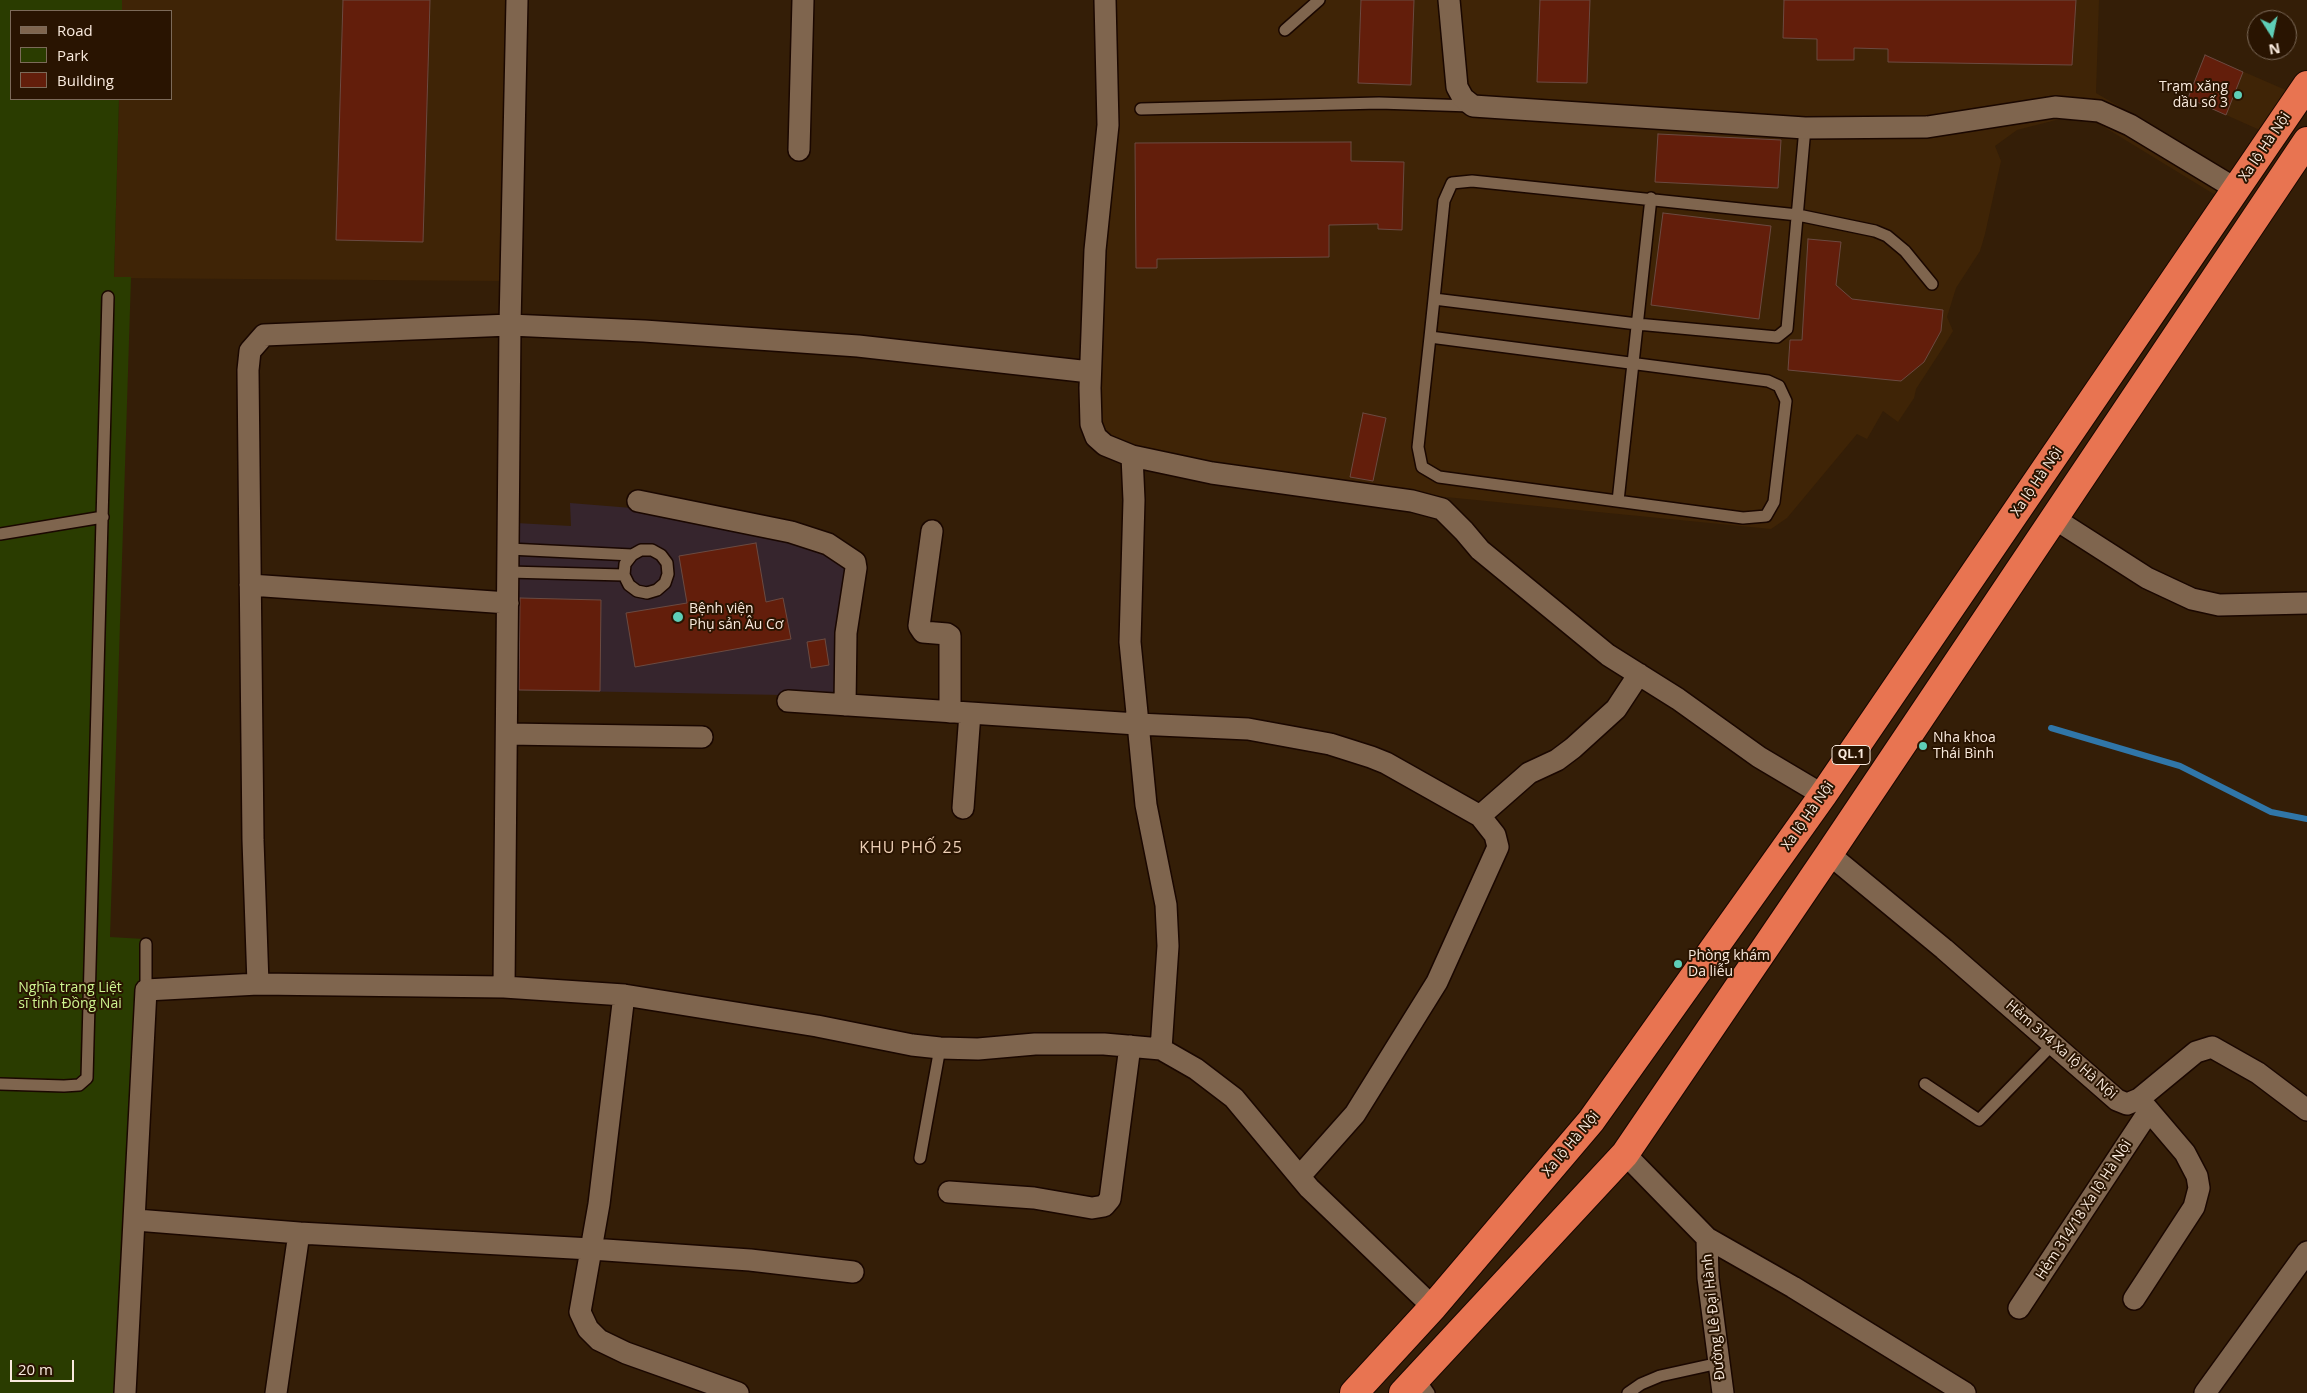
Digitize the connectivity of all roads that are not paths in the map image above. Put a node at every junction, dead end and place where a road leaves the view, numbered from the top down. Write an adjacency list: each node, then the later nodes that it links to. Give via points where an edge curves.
1 (517, 0): 20 (street)
2 (803, 0): 12 (street)
3 (1106, 0): 23 (street, via 1108,124 1095,250)
4 (1319, 0): 6 (lane)
5 (1449, 0): 8 (street, via 1457,87)
6 (1285, 30)
7 (2307, 85): 13 (highway, Xa lộ Hà Nội / QL.1)
8 (1472, 106): 9 (lane, via 1379,103); 10 (street)
9 (1141, 109)
10 (1805, 128): 13 (street, via 1927,127 2055,106 2099,111 2130,125); 15 (lane)
11 (2307, 141): 28 (highway, QL.1)
12 (799, 150)
13 (2236, 189): 45 (highway, Xa lộ Hà Nội / QL.1)
14 (1651, 198): 15 (lane); 18 (lane, via 1472,180 1452,183 1444,201); 19 (lane)
15 (1798, 214): 16 (lane, via 1875,230 1887,236 1905,251); 19 (lane, via 1787,329 1777,337)
16 (1932, 284)
17 (108, 297): 27 (lane)
18 (1434, 300): 19 (lane); 21 (lane)
19 (1637, 324): 22 (lane)
20 (510, 325): 23 (street, via 858,346); 31 (street); 35 (street, via 264,335 250,351 248,370)
21 (1430, 337): 22 (lane); 26 (lane, via 1418,447 1422,467 1439,476)
22 (1633, 363): 26 (lane); 26 (lane, via 1768,380 1779,386 1786,401 1774,502 1766,516 1743,518)
23 (1090, 372): 24 (street, via 1091,424 1096,436 1105,445)
24 (1132, 456): 38 (street, via 1212,473 1412,501 1442,509 1480,550 1608,656); 42 (street, via 1130,642)
25 (638, 501): 40 (street, via 791,532 828,544 856,562 846,633)
26 (1618, 501)
27 (103, 516): 30 (lane); 58 (lane, via 87,1078 78,1085)
28 (2055, 519): 37 (street, via 2147,578 2192,599 2218,605); 48 (highway, QL.1)
29 (932, 531): 41 (street, via 919,626 923,632 950,636)
30 (0, 534)
31 (509, 549): 32 (lane); 33 (street)
32 (632, 555): 34 (lane, via 625,564); 34 (lane, via 641,550 652,550 661,555 667,563 665,583 652,592 637,592 628,585)
33 (508, 572): 34 (lane); 36 (street)
34 (624, 576)
35 (250, 585): 36 (street); 50 (street)
36 (508, 603): 43 (street)
37 (2307, 603)
38 (1639, 674): 45 (street, via 1759,757); 47 (street, via 1616,709 1573,748 1557,760 1529,773)
39 (788, 701): 40 (street)
40 (845, 704): 41 (street)
41 (960, 712): 42 (street); 46 (street)
42 (1137, 724): 47 (street, via 1248,729 1330,744 1386,763); 57 (street, via 1146,805 1166,905 1168,946)
43 (507, 734): 44 (street); 51 (street)
44 (702, 737)
45 (1823, 795): 73 (highway, Xa lộ Hà Nội / QL.1, via 1592,1121)
46 (963, 808)
47 (1480, 816): 64 (street, via 1495,835 1498,848 1437,982 1355,1114)
48 (1829, 854): 54 (street, Hẻm 314 Xa lộ Hà Nội); 62 (highway, QL.1)
49 (146, 944): 52 (lane)
50 (258, 984): 51 (street); 52 (street)
51 (504, 987): 53 (street)
52 (146, 990): 66 (street)
53 (624, 995): 56 (street); 69 (street)
54 (2052, 1044): 59 (lane, via 1979,1120); 60 (street, Hẻm 314 Xa lộ Hà Nội, via 2117,1100)
55 (1130, 1046): 56 (street, via 1055,1044); 57 (street); 65 (street, via 1110,1199 1104,1206 1092,1208 1034,1198)
56 (940, 1048): 63 (lane)
57 (1161, 1049): 64 (street, via 1196,1069 1234,1098)
58 (0, 1084)
59 (1925, 1084)
60 (2144, 1105): 61 (street, via 2196,1052 2212,1047 2258,1073); 72 (street, via 2185,1153 2197,1176 2199,1188 2194,1207); 74 (street, Hẻm 314/18 Xa lộ Hà Nội)
61 (2307, 1110)
62 (1624, 1154): 68 (street, Đường Lê Đại Hành); 76 (highway, QL.1)
63 (920, 1158)
64 (1300, 1176): 73 (street)
65 (949, 1192)
66 (136, 1220): 67 (street); 77 (street)
67 (299, 1233): 69 (street); 78 (street)
68 (1707, 1238): 75 (street, Đường Lê Đại Hành, via 1708,1278); 83 (street)
69 (590, 1249): 71 (street, via 750,1260); 79 (street, via 580,1312 588,1329 599,1340 626,1353)
70 (2307, 1252): 84 (street)
71 (853, 1272)
72 (2134, 1299)
73 (1433, 1307): 80 (highway, Xa lộ Hà Nội / QL.1)
74 (2019, 1308)
75 (1719, 1363): 81 (lane, via 1660,1376); 82 (street, Đường Lê Đại Hành)
76 (1417, 1388)
77 (125, 1393)
78 (276, 1393)
79 (738, 1393)
80 (1354, 1393)
81 (1628, 1393)
82 (1723, 1393)
83 (1965, 1393)
84 (2205, 1393)

